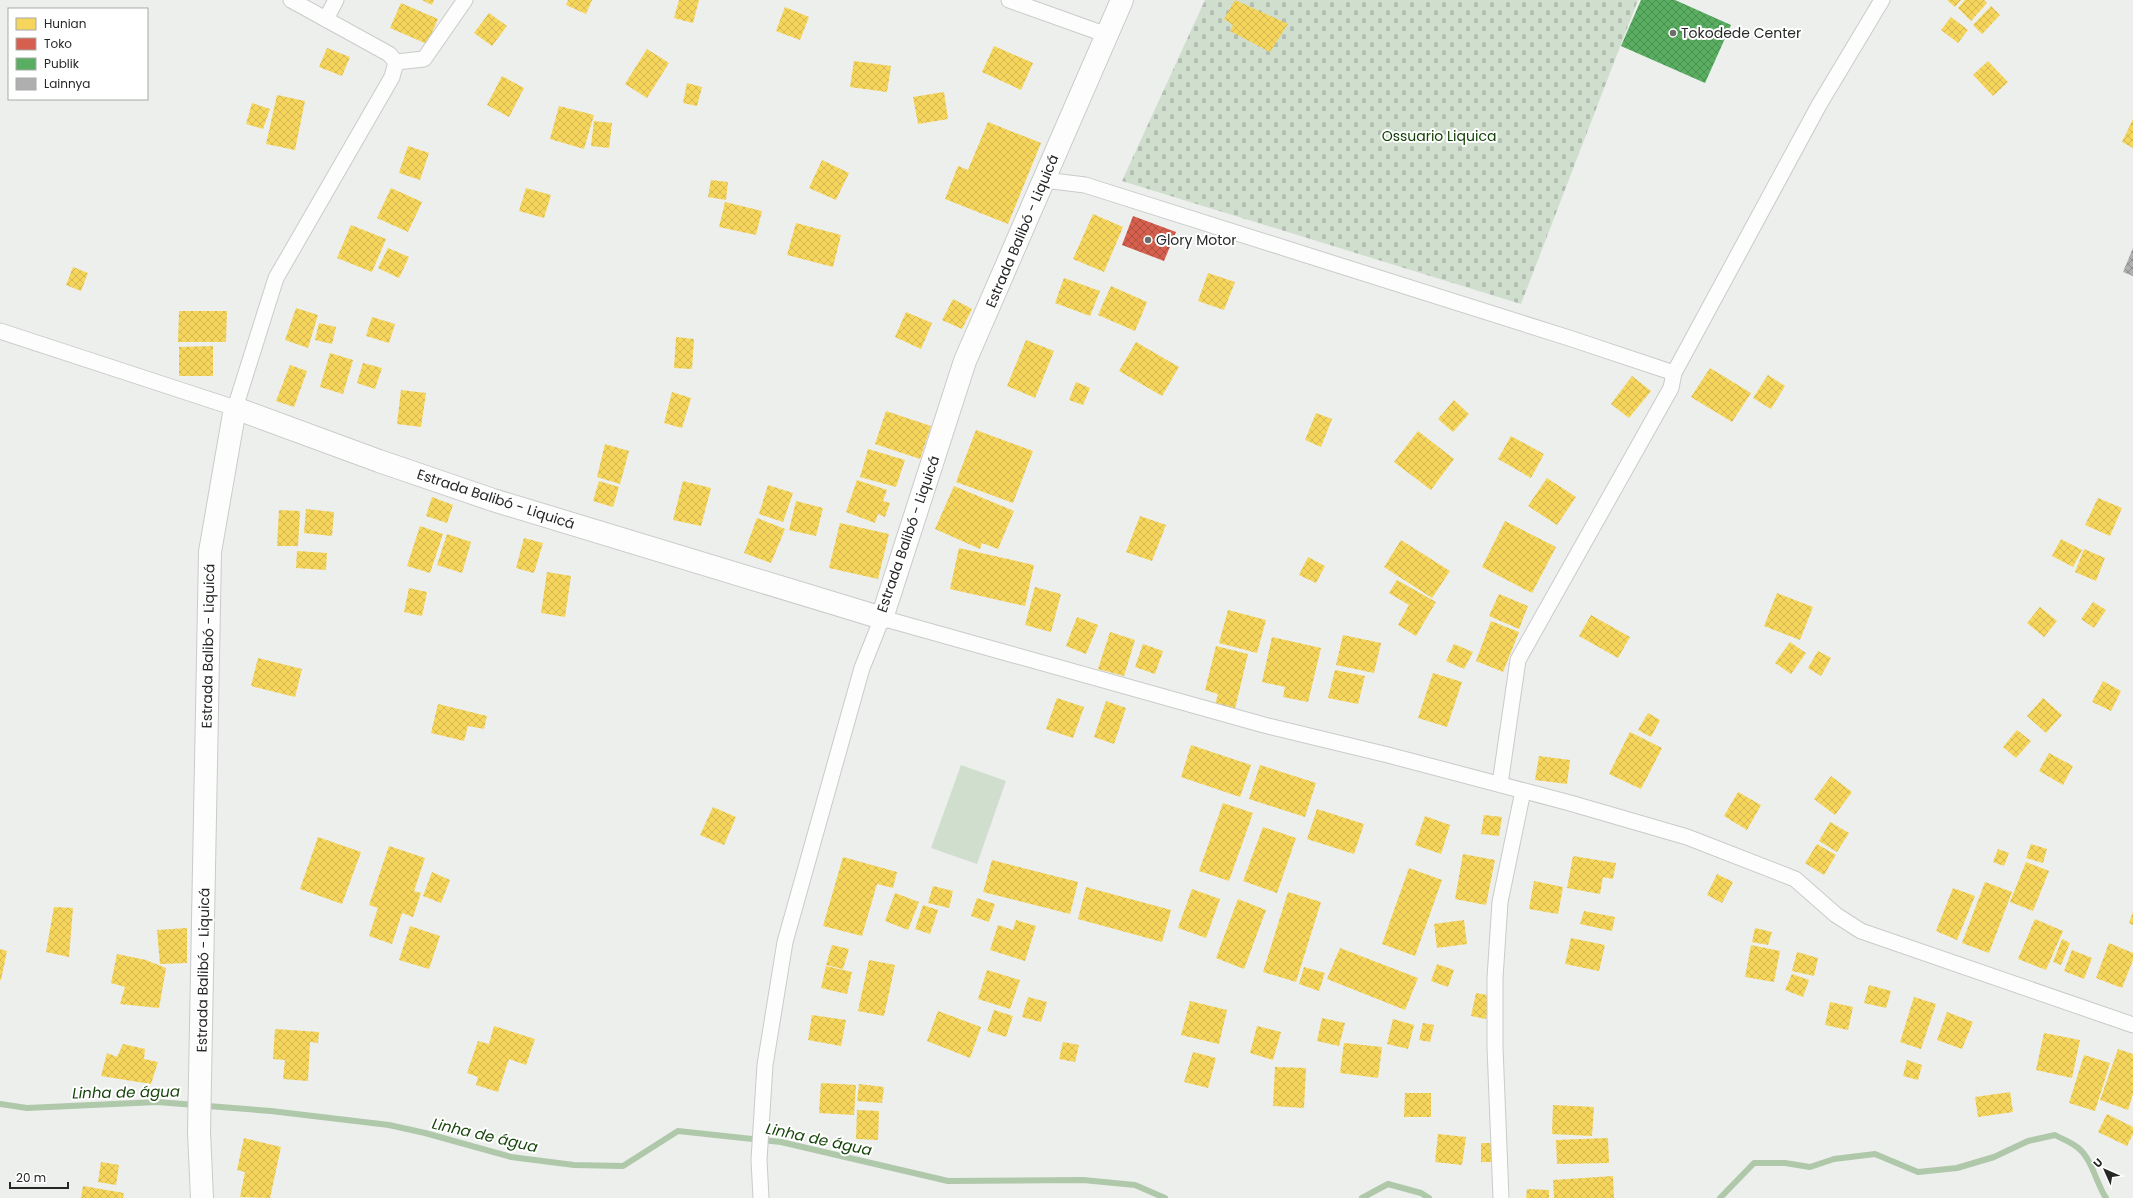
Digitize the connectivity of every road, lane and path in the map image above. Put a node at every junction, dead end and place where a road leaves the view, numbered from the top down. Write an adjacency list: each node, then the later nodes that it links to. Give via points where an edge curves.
1 (291, 0): 7 (street)
2 (336, 0): 7 (street)
3 (465, 0): 9 (street, via 424,59)
4 (1009, 0): 8 (street)
5 (1122, 0): 8 (main road, Estrada Balibó - Liquicá)
6 (1882, 0): 12 (street, via 1819,105)
7 (326, 19): 9 (street, via 389,54)
8 (1107, 35): 10 (main road, Estrada Balibó - Liquicá)
9 (396, 62): 13 (street, via 392,77 276,278)
10 (1044, 180): 12 (street, via 1085,185); 14 (main road, Estrada Balibó - Liquicá, via 965,361)
11 (0, 332): 13 (street)
12 (1674, 373): 15 (street, via 1671,388 1518,660)
13 (235, 408): 14 (main road, Estrada Balibó - Liquicá, via 493,500); 18 (main road, Estrada Balibó - Liquicá, via 210,552 199,1132)
14 (882, 618): 15 (street, via 1264,725); 19 (street, via 862,668 785,942 765,1064 759,1160)
15 (1500, 784): 16 (street)
16 (1524, 791): 17 (street, via 1687,838 1795,879 1836,915 1861,931); 20 (street, via 1500,902 1495,978)
17 (2133, 1025)
18 (202, 1198)
19 (761, 1198)
20 (1500, 1198)

